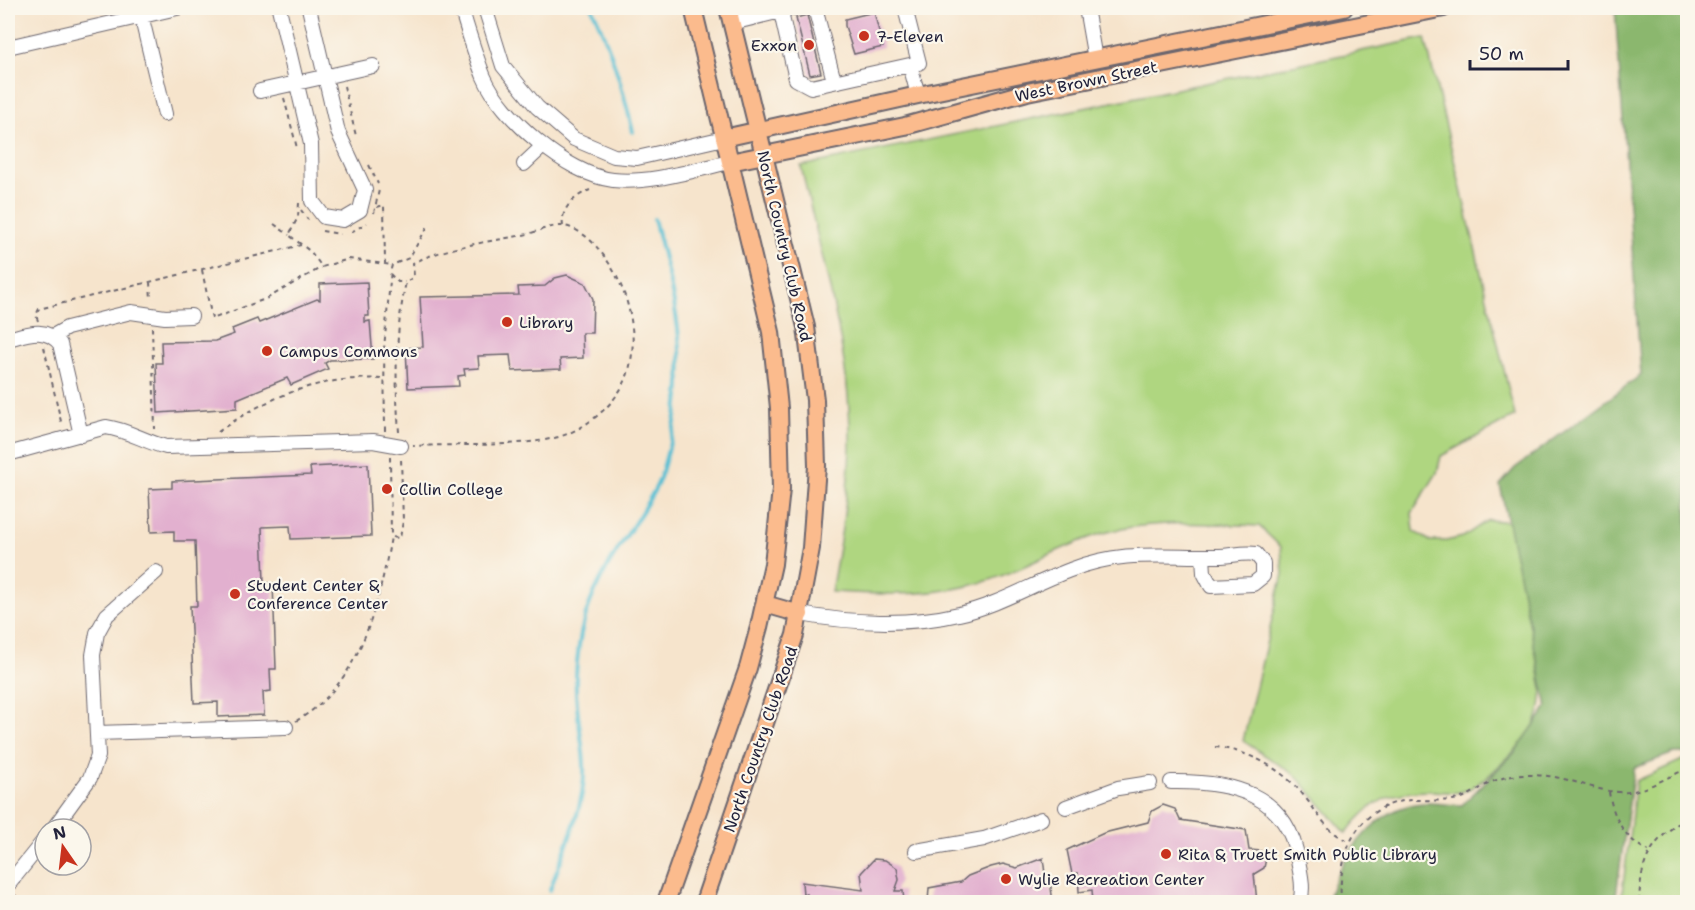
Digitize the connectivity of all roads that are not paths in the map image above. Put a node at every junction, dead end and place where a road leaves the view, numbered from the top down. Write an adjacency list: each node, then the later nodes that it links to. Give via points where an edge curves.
1 (177, 8): 13 (street)
2 (279, 8): 21 (street)
3 (309, 8): 19 (street)
4 (460, 8): 28 (street, via 485,79 518,124)
5 (485, 8): 27 (street, via 503,66 537,107 574,139 614,156 637,158)
6 (693, 8): 27 (main road, North Country Club Road)
7 (784, 8): 14 (street); 20 (street, via 796,79 811,87)
8 (815, 8): 20 (street)
9 (905, 8): 17 (street, via 919,63)
10 (1086, 8): 16 (street)
11 (1344, 8): 16 (main road, West Brown Street)
12 (1444, 8): 23 (main road, West Brown Street)
13 (141, 15): 15 (street); 25 (street)
14 (730, 15): 26 (main road, North Country Club Road)
15 (8, 47)
16 (1095, 58): 23 (main road, via 1086,70); 24 (main road, West Brown Street)
17 (910, 64): 20 (street); 24 (street)
18 (373, 66): 19 (street)
19 (325, 76): 21 (street); 21 (street, via 338,132 364,190 360,210 343,220 324,217 312,201 311,144)
20 (834, 81)
21 (298, 82): 22 (street)
22 (260, 91)
23 (1028, 92): 29 (main road, West Brown Street, via 905,126)
24 (918, 95): 26 (main road, West Brown Street)
25 (165, 114)
26 (758, 130): 27 (main road, West Brown Street); 29 (main road, North Country Club Road)
27 (724, 138): 30 (main road, North Country Club Road)
28 (543, 146): 30 (street, via 612,180 656,178); 31 (street)
29 (765, 155): 30 (main road, West Brown Street); 41 (main road, North Country Club Road, via 806,327 815,400 815,506)
30 (730, 162): 40 (main road, North Country Club Road, via 762,288 776,366 781,489)
31 (524, 164)
32 (191, 316): 33 (street, via 131,312 67,328)
33 (53, 336): 34 (street, via 40,332); 35 (street, via 60,344)
34 (8, 339)
35 (81, 435): 36 (street, via 106,427 121,429 166,447 373,441); 37 (street)
36 (394, 445)
37 (8, 454)
38 (1203, 556): 41 (street, via 1151,553 1092,562 1005,599 944,617 867,621)
39 (156, 572): 43 (street, via 107,615 97,633 93,655)
40 (765, 604): 41 (main road); 54 (main road, North Country Club Road, via 748,668)
41 (800, 614): 55 (main road, North Country Club Road, via 782,678)
42 (286, 727): 43 (street)
43 (97, 733): 47 (street, via 98,756 90,778)
44 (1171, 782): 56 (street, via 1231,788 1250,793 1271,806 1296,846 1302,885)
45 (1150, 783): 46 (street, via 1111,790)
46 (1066, 807)
47 (62, 817)
48 (1041, 819): 49 (street, via 991,837)
49 (916, 851)
50 (33, 854): 51 (street)
51 (8, 885)
52 (8, 898): 53 (street)
53 (12, 903)
54 (666, 903)
55 (704, 903)
56 (1300, 903)

